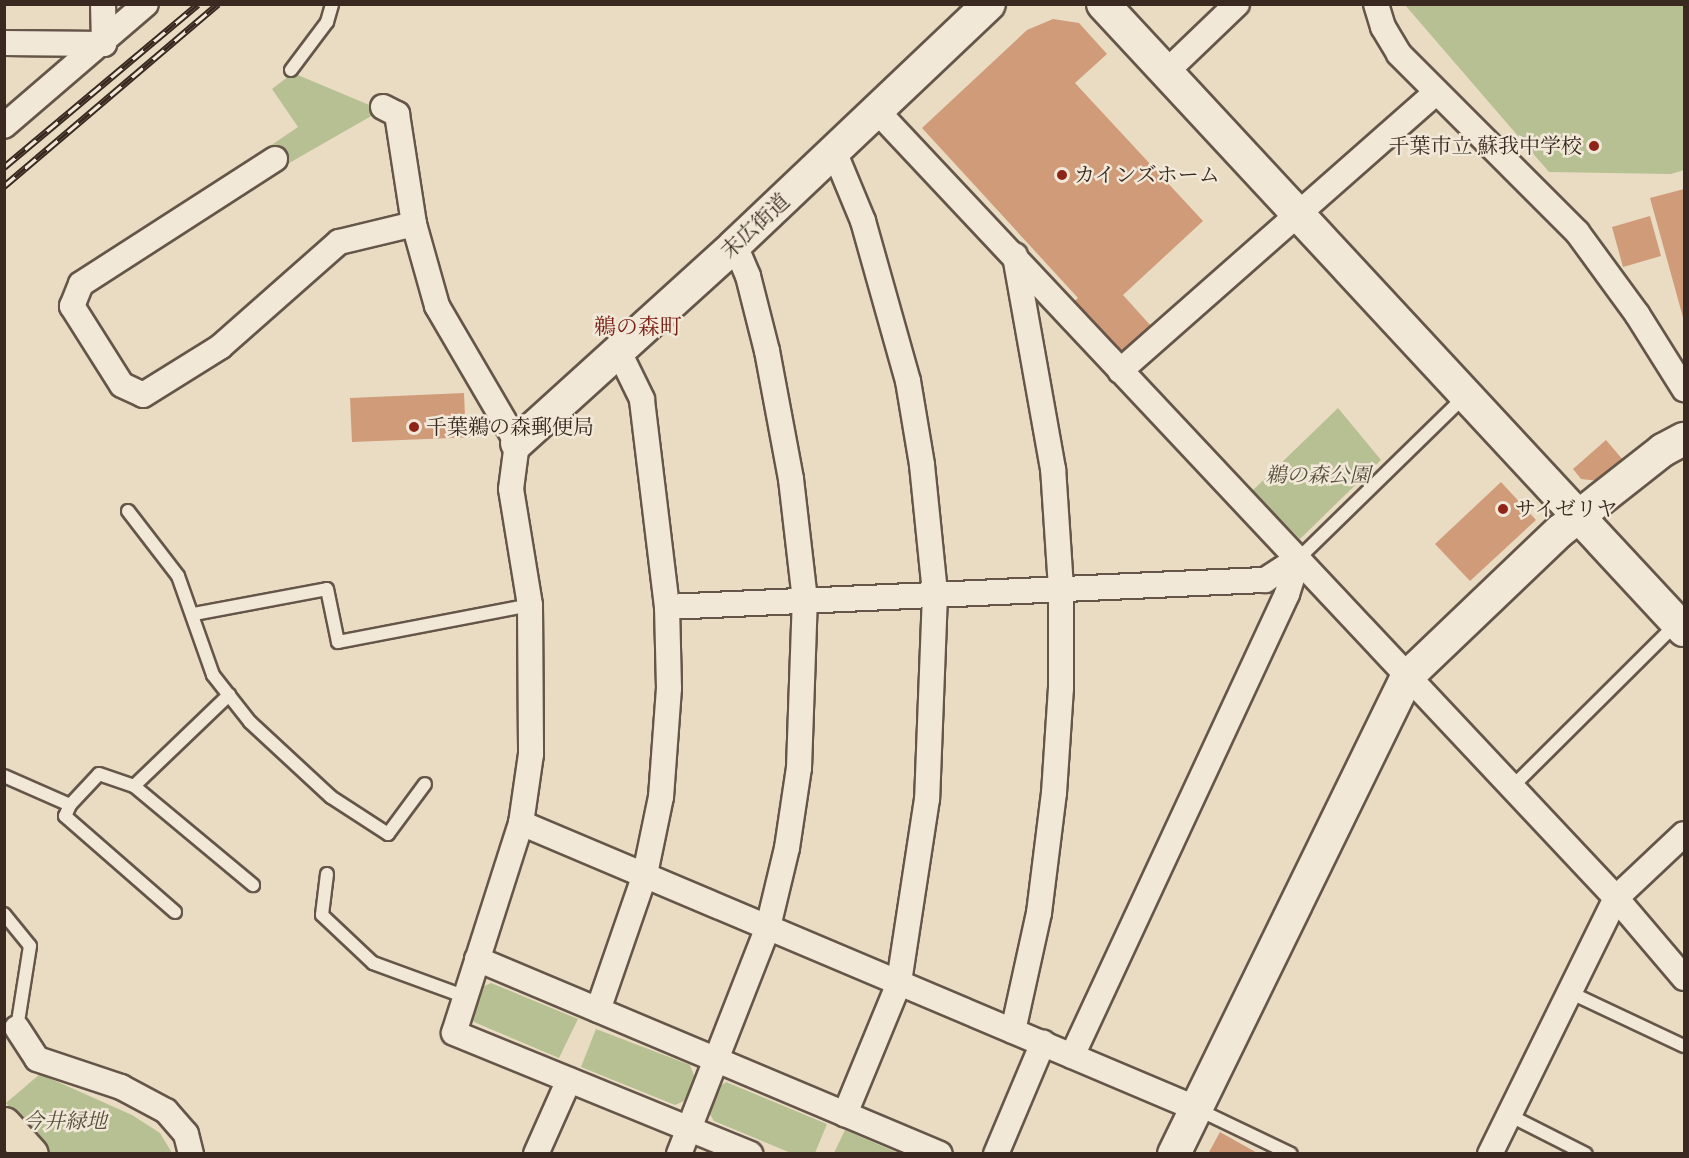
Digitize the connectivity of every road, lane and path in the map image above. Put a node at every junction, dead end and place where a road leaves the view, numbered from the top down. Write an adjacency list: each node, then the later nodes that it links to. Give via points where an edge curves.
1 (103, 4): 9 (street)
2 (146, 4): 9 (street)
3 (332, 4): 10 (lane, via 327,22)
4 (989, 4): 14 (street, 末広街道)
5 (1103, 4): 11 (street)
6 (1237, 4): 11 (street)
7 (1376, 4): 12 (street, via 1400,54)
8 (4, 43): 9 (street)
9 (104, 44): 15 (street)
10 (291, 70)
11 (1164, 74): 18 (street)
12 (1437, 92): 18 (street); 24 (street, via 1577,232 1637,314)
13 (383, 107): 19 (street, via 396,114)
14 (878, 112): 16 (street, 末広街道); 21 (street)
15 (4, 126)
16 (834, 151): 20 (street, 末広街道); 32 (street, via 863,221 908,381)
17 (275, 159): 19 (street, via 81,284 72,306 122,385 143,395 220,347 339,242)
18 (1299, 214): 23 (street); 25 (street)
19 (414, 224): 27 (street, via 437,306)
20 (735, 246): 22 (street, 末広街道); 33 (street, via 748,276 767,351 791,479)
21 (1015, 254): 23 (street); 31 (street, via 1053,469)
22 (618, 350): 27 (street, 末広街道); 35 (street, via 642,399)
23 (1120, 371): 30 (street)
24 (1684, 389)
25 (1467, 395): 29 (street); 30 (lane)
26 (1684, 439): 29 (street, via 1663,450)
27 (517, 443): 34 (street, via 511,489)
28 (128, 511): 36 (lane, via 178,576)
29 (1578, 517): 37 (street); 38 (street)
30 (1299, 558): 31 (street, via 1265,580); 38 (street); 64 (street, via 1287,594)
31 (1061, 588): 32 (street); 61 (street, via 1061,688 1054,793 1039,913)
32 (935, 594): 33 (street); 56 (street, via 927,799)
33 (805, 600): 35 (street); 53 (street, via 799,768 787,848)
34 (530, 605): 36 (lane, via 338,642 327,590); 45 (street, via 531,744)
35 (667, 607): 48 (street, via 669,688 661,798)
36 (194, 614): 39 (lane, via 213,675)
37 (1675, 616): 43 (lane)
38 (1407, 677): 43 (street); 67 (street)
39 (229, 695): 41 (lane, via 250,722 331,797 388,834); 42 (lane)
40 (4, 776): 44 (lane)
41 (425, 784)
42 (134, 786): 44 (lane, via 99,774); 49 (lane)
43 (1510, 788): 50 (street)
44 (70, 805): 51 (lane, via 65,816)
45 (521, 823): 48 (street); 54 (street)
46 (1684, 834): 50 (street)
47 (327, 873): 58 (lane, via 322,915 373,963)
48 (645, 874): 53 (street); 59 (street)
49 (253, 885)
50 (1616, 898): 55 (street); 57 (street)
51 (175, 912)
52 (4, 914): 60 (lane, via 30,946)
53 (768, 927): 56 (street); 65 (street)
54 (477, 959): 58 (street); 59 (street)
55 (1684, 978)
56 (899, 983): 61 (street); 68 (street)
57 (1569, 992): 63 (lane); 69 (street)
58 (463, 996): 66 (street, via 454,1033)
59 (598, 1010): 65 (street)
60 (17, 1028): 73 (street, via 37,1059 121,1087 166,1110 186,1134)
61 (1013, 1031): 62 (street)
62 (1042, 1043): 64 (street); 78 (street)
63 (1684, 1046)
64 (1072, 1056): 67 (street)
65 (716, 1060): 68 (street); 71 (street)
66 (569, 1080): 71 (street); 74 (street)
67 (1195, 1108): 79 (street); 80 (lane)
68 (845, 1114): 77 (street)
69 (1509, 1115): 81 (street); 82 (lane)
70 (4, 1124): 72 (highway)
71 (689, 1129): 75 (street); 76 (street)
72 (31, 1154)
73 (191, 1154)
74 (536, 1154)
75 (679, 1154)
76 (750, 1154)
77 (940, 1154)
78 (996, 1154)
79 (1174, 1154)
80 (1291, 1154)
81 (1490, 1154)
82 (1586, 1154)

